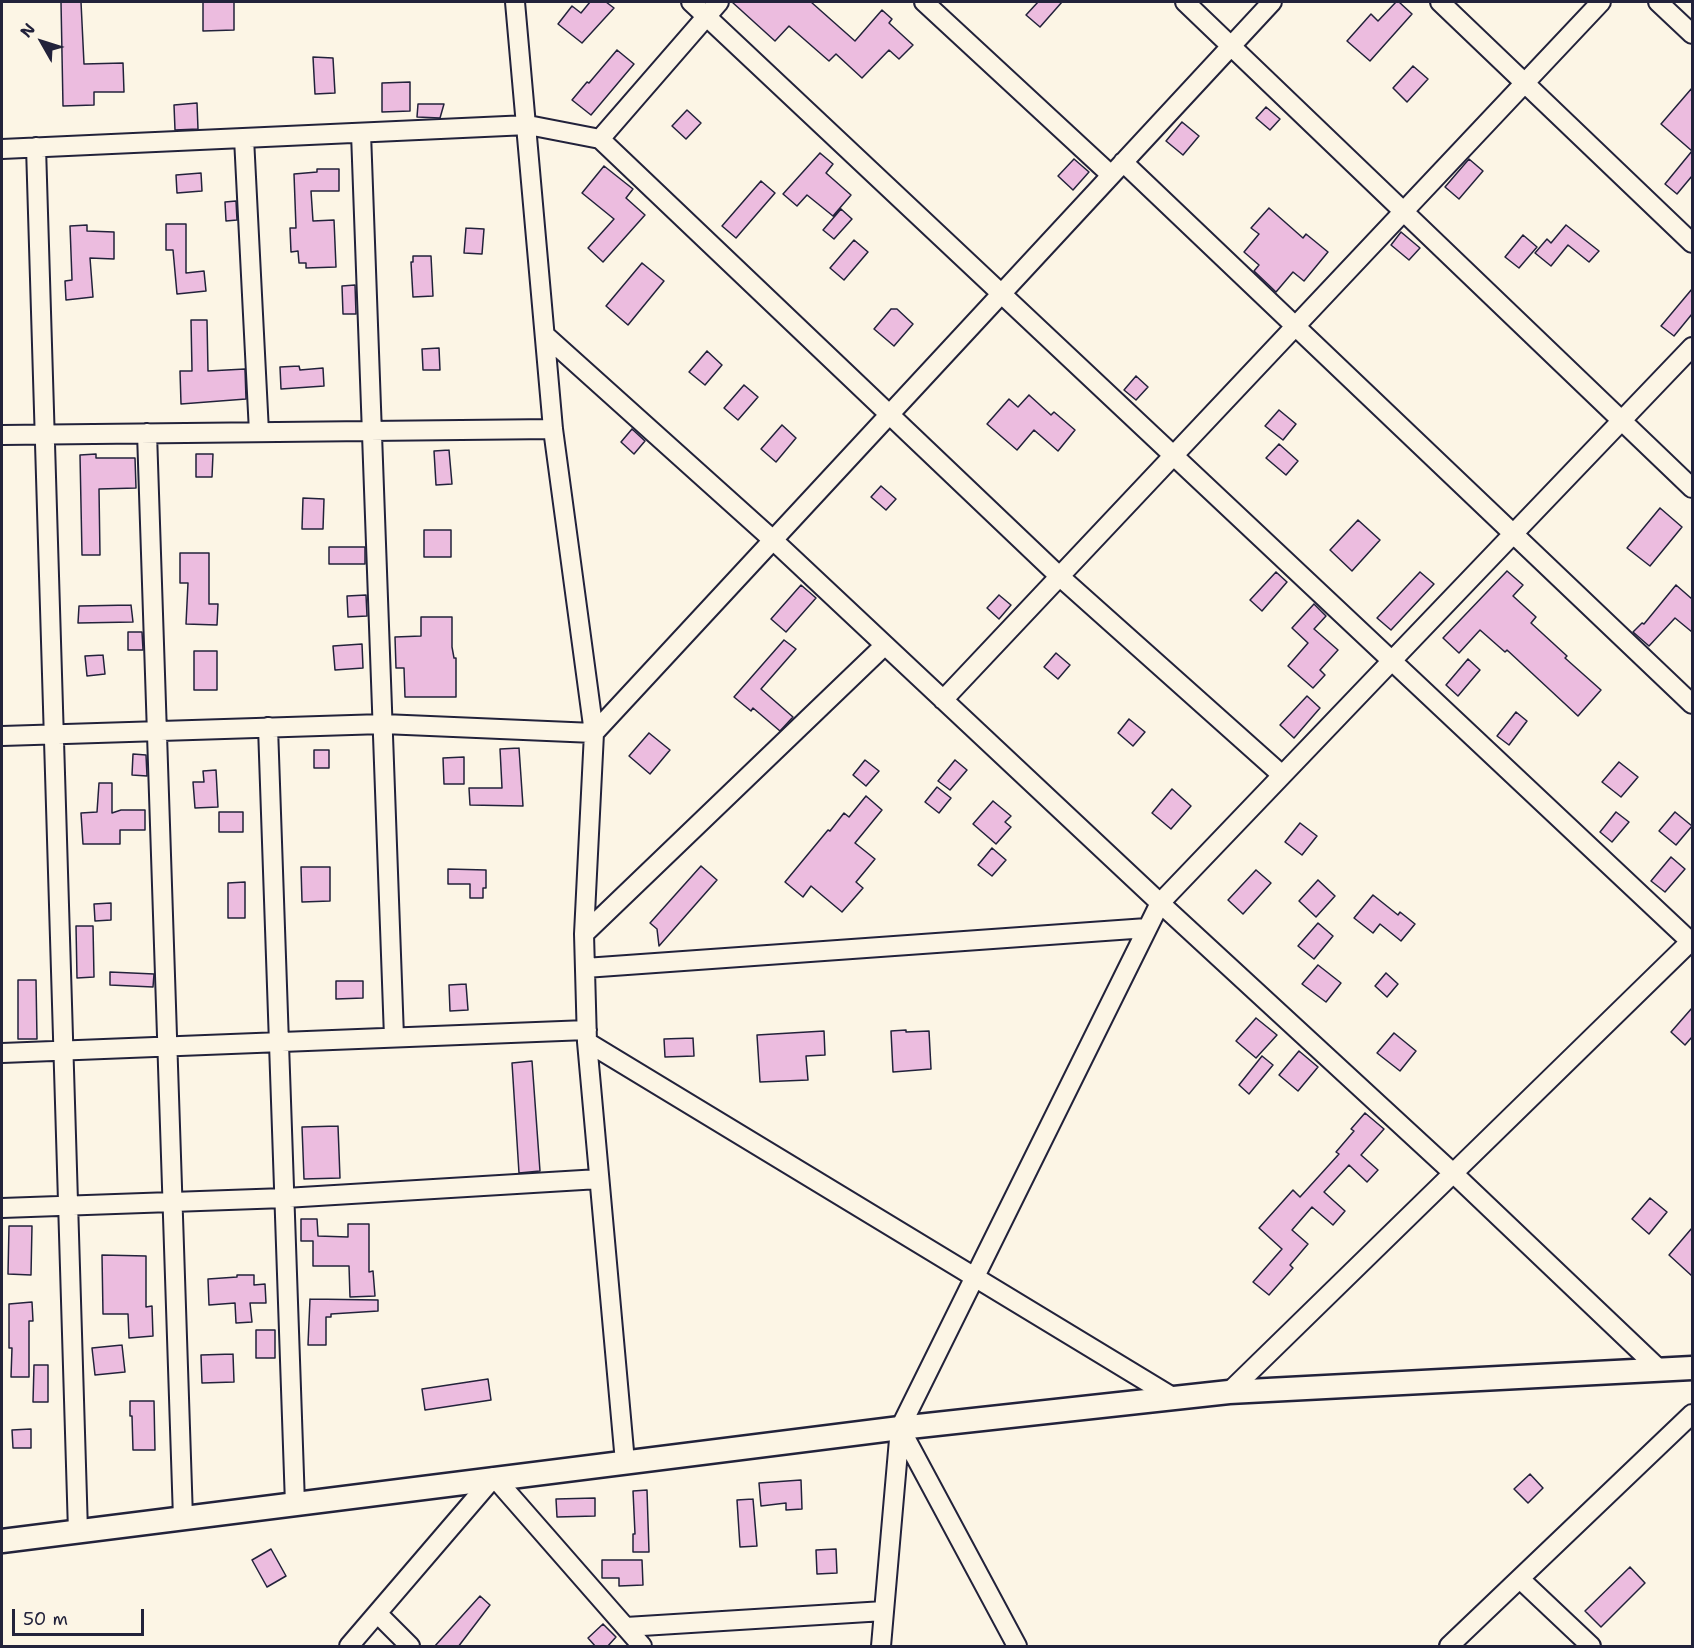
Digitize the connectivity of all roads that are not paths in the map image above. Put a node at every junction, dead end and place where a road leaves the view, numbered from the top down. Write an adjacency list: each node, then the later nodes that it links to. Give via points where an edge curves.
1 (515, 2): 14 (street)
2 (691, 2): 10 (street)
3 (719, 2): 10 (street)
4 (924, 2): 20 (street)
5 (1185, 2): 12 (street)
6 (1272, 2): 12 (street)
7 (1440, 2): 13 (street)
8 (1601, 2): 13 (street)
9 (1658, 2): 11 (street)
10 (706, 16): 17 (street); 23 (street)
11 (1692, 34)
12 (1232, 45): 20 (street); 21 (street)
13 (1524, 82): 21 (street); 22 (street)
14 (528, 125): 15 (street); 17 (street); 25 (street)
15 (361, 133): 16 (street); 30 (street)
16 (244, 138): 18 (street); 31 (street)
17 (600, 139): 27 (street)
18 (36, 147): 19 (street); 33 (street)
19 (2, 148)
20 (1117, 169): 23 (street); 24 (street)
21 (1403, 210): 24 (street); 28 (street)
22 (1692, 243)
23 (1002, 293): 27 (street); 35 (street)
24 (1294, 326): 35 (street); 37 (street)
25 (546, 336): 29 (street); 38 (street)
26 (1692, 346): 28 (street)
27 (890, 414): 38 (street); 39 (street)
28 (1622, 420): 36 (street); 37 (street)
29 (553, 429): 30 (street); 47 (street)
30 (372, 431): 31 (street); 44 (street)
31 (259, 432): 32 (street)
32 (147, 433): 33 (street); 46 (street)
33 (45, 434): 34 (street); 48 (street)
34 (2, 435)
35 (1173, 454): 39 (street); 41 (street)
36 (1692, 488)
37 (1513, 534): 41 (street); 43 (street)
38 (773, 540): 40 (street); 47 (street)
39 (1058, 575): 42 (street); 50 (street)
40 (885, 645): 42 (street); 53 (street)
41 (1392, 660): 50 (street); 54 (street)
42 (943, 700): 51 (street)
43 (1692, 704)
44 (383, 724): 45 (street); 47 (street); 57 (street)
45 (268, 727): 46 (street); 58 (street)
46 (157, 731): 48 (street); 59 (street)
47 (594, 733): 53 (street)
48 (54, 734): 49 (street); 60 (street)
49 (2, 736)
50 (1282, 775): 51 (street)
51 (1160, 903): 52 (street); 62 (street)
52 (1147, 928): 55 (street); 68 (street)
53 (584, 934): 55 (street)
54 (1692, 941): 62 (street)
55 (585, 968): 56 (street)
56 (587, 1036): 57 (street); 63 (street); 68 (street)
57 (394, 1038): 58 (street)
58 (280, 1042): 59 (street); 64 (street)
59 (167, 1047): 60 (street); 65 (street)
60 (63, 1051): 61 (street); 66 (street)
61 (2, 1053)
62 (1454, 1173): 70 (street); 71 (street)
63 (599, 1179): 64 (street); 75 (street)
64 (285, 1198): 65 (street); 77 (street)
65 (172, 1203): 66 (street); 78 (street)
66 (68, 1206): 67 (street); 79 (street)
67 (2, 1208)
68 (976, 1278): 72 (street); 74 (street)
69 (1692, 1368): 70 (street)
70 (1660, 1370): 71 (street)
71 (1229, 1392): 72 (street)
72 (1174, 1398): 74 (street)
73 (1692, 1414): 81 (street)
74 (900, 1428): 75 (street); 82 (street); 89 (street)
75 (625, 1462): 76 (street)
76 (494, 1478): 77 (street); 83 (street); 84 (street)
77 (295, 1504): 78 (street)
78 (183, 1518): 79 (street)
79 (78, 1531): 80 (street)
80 (2, 1541)
81 (1520, 1579): 90 (street); 91 (street)
82 (884, 1611): 84 (street); 88 (street)
83 (378, 1614): 85 (street); 86 (street)
84 (626, 1628): 87 (street)
85 (349, 1647)
86 (410, 1647)
87 (642, 1647)
88 (881, 1647)
89 (1017, 1647)
90 (1449, 1647)
91 (1591, 1647)

